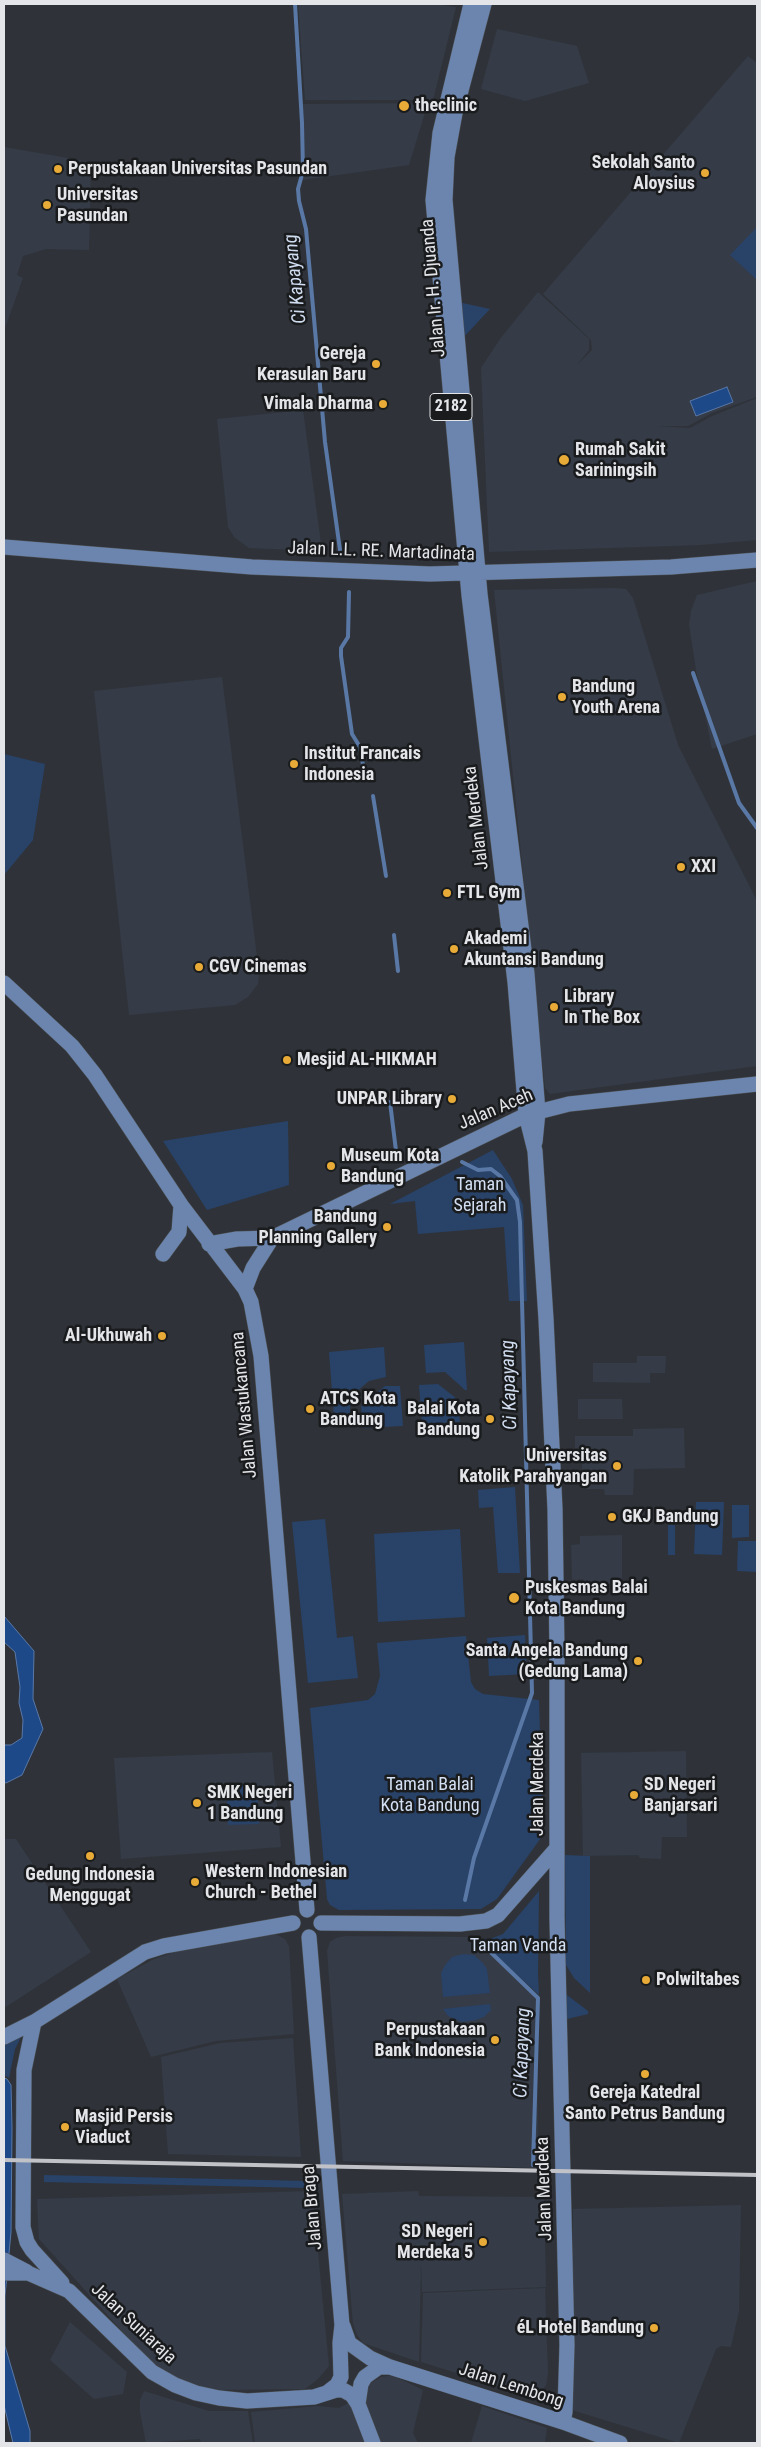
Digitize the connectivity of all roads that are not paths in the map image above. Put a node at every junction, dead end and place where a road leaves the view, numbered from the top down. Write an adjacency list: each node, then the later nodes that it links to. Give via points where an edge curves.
1 (472, 4): 3 (main road, Jalan Ir. H. Djuanda / 2182)
2 (484, 4): 3 (main road, Jalan Ir. H. Djuanda / 2182)
3 (470, 34): 6 (main road, Jalan Ir. H. Djuanda / 2182, via 455,113 442,157)
4 (4, 548): 6 (main road, Jalan L.L. RE. Martadinata, via 252,567)
5 (757, 560): 6 (main road, Jalan L.L. RE. Martadinata, via 671,567)
6 (473, 574): 9 (main road, Jalan Merdeka, via 528,974)
7 (4, 983): 10 (main road, Jalan Wastukancana, via 72,1046 95,1075)
8 (757, 1084): 9 (main road, Jalan Aceh, via 570,1104)
9 (532, 1113): 11 (main road, Jalan Aceh); 15 (main road, Jalan Merdeka, via 555,1509)
10 (181, 1206): 12 (main road, Jalan Wastukancana); 13 (main road, via 179,1232)
11 (272, 1238): 12 (main road, Jalan Aceh); 14 (main road)
12 (209, 1244): 14 (main road, Jalan Wastukancana)
13 (163, 1254)
14 (244, 1289): 16 (main road, Jalan Wastukancana, via 256,1318 262,1356)
15 (557, 1848): 18 (main road, via 498,1915 486,1921 460,1924); 28 (main road, Jalan Merdeka, via 567,2354)
16 (307, 1910): 17 (main road, via 296,1915); 18 (main road, via 317,1914)
17 (293, 1923): 19 (main road, via 298,1934); 20 (main road, via 145,1952)
18 (321, 1923): 19 (main road, via 316,1934)
19 (309, 1937): 24 (main road, Jalan Braga)
20 (34, 2022): 21 (main road); 23 (main road, via 24,2070 23,2227 32,2250)
21 (4, 2036)
22 (7, 2267): 23 (main road, Jalan Suniaraja)
23 (69, 2290): 26 (main road, Jalan Suniaraja, via 152,2372 175,2385 220,2398 248,2401 314,2397)
24 (342, 2325): 25 (main road, Jalan Lembong, via 349,2343); 26 (main road, Jalan Braga, via 341,2377)
25 (390, 2367): 27 (main road, via 379,2367 365,2377); 28 (main road, Jalan Lembong)
26 (328, 2392): 27 (main road, via 343,2390)
27 (358, 2404): 29 (main road)
28 (563, 2422): 30 (main road, Jalan Lembong)
29 (373, 2443)
30 (620, 2443)

